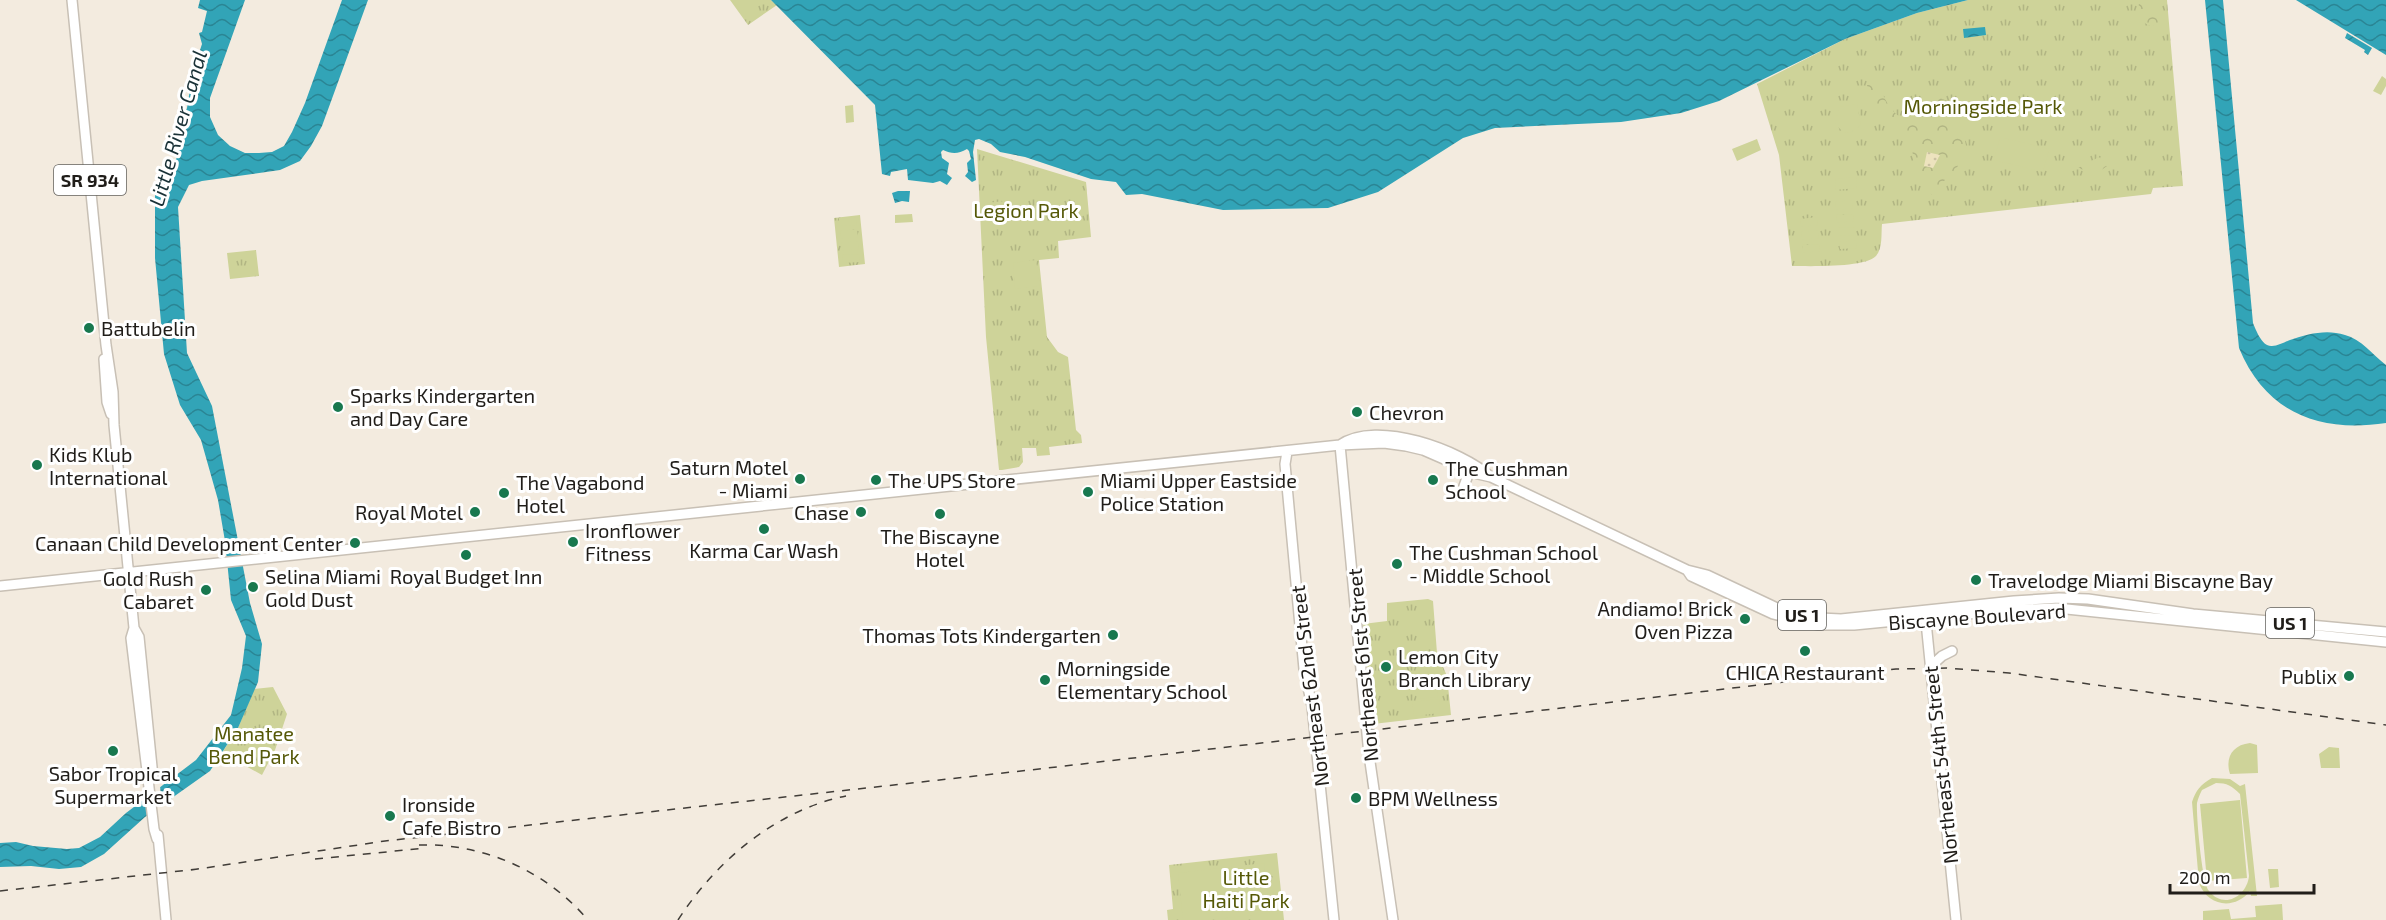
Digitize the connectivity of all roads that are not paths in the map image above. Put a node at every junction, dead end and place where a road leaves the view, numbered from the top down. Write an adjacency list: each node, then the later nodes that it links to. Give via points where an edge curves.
1 (72, 0): 7 (main road, SR 934)
2 (1340, 445): 3 (main road, Biscayne Boulevard / US 1); 4 (main road, Biscayne Boulevard / US 1, via 1406,446); 5 (main road, Biscayne Boulevard / US 1, via 1373,436 1411,439 1447,452); 16 (main road, Northeast 61st Street, via 1369,754)
3 (1287, 452): 7 (main road, Biscayne Boulevard / US 1); 15 (main road, Northeast 62nd Street, via 1304,669 1312,706)
4 (1467, 469): 5 (main road, Biscayne Boulevard / US 1); 6 (main road)
5 (1491, 477): 9 (main road, Biscayne Boulevard / US 1, via 1777,608 1810,617 1841,619)
6 (1464, 486)
7 (129, 573): 8 (main road, Biscayne Boulevard / US 1); 14 (main road, SR 934, via 151,743 152,791)
8 (0, 586)
9 (1925, 614): 10 (main road, Biscayne Boulevard / US 1, via 2042,598 2088,599); 11 (main road, Biscayne Boulevard / US 1, via 2076,609); 13 (main road, Northeast 54th Street)
10 (2386, 632)
11 (2386, 642)
12 (1952, 651): 13 (main road)
13 (1931, 666): 17 (main road, Northeast 54th Street)
14 (166, 920)
15 (1334, 920)
16 (1393, 920)
17 (1956, 920)

